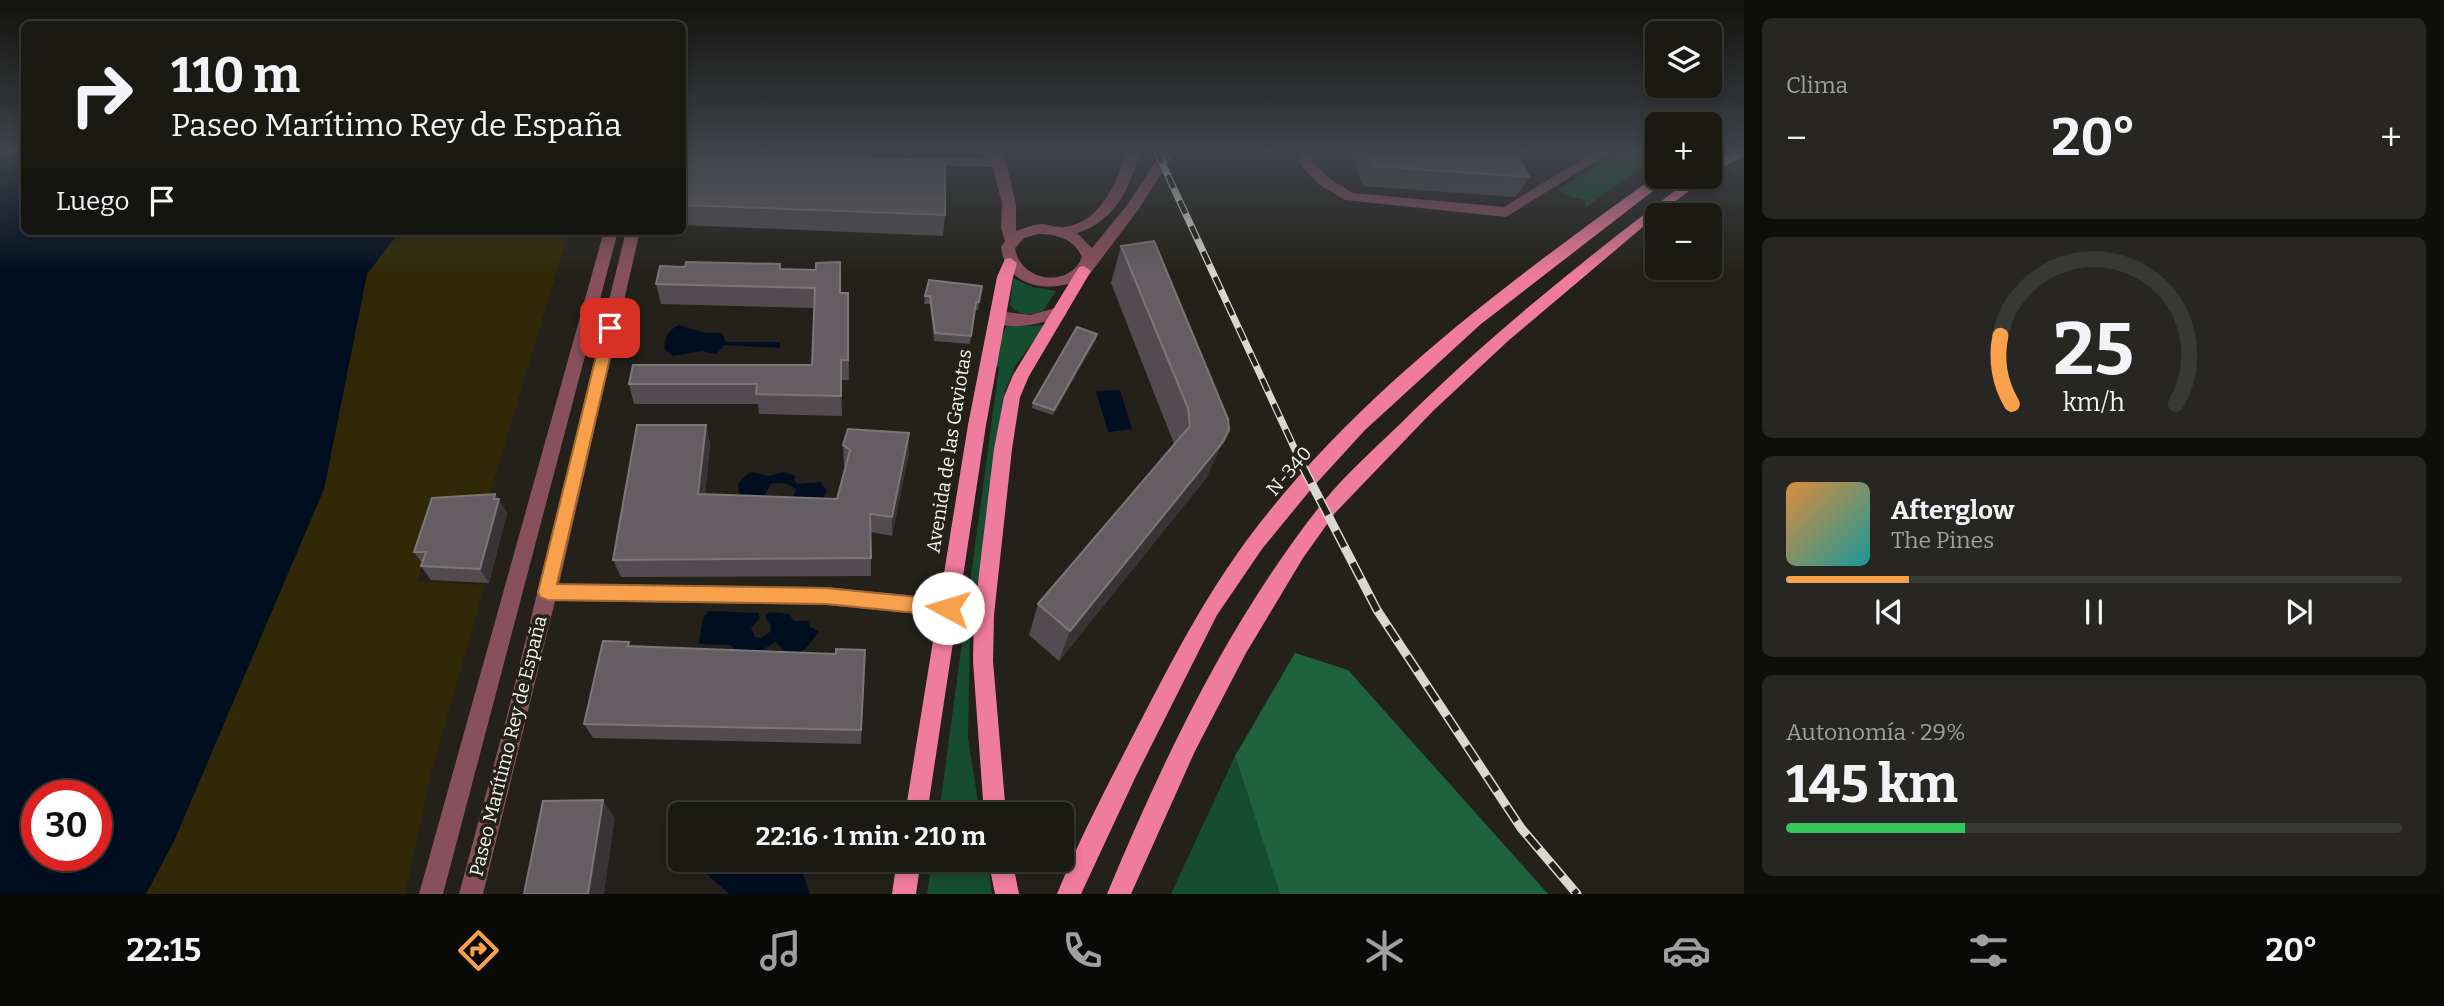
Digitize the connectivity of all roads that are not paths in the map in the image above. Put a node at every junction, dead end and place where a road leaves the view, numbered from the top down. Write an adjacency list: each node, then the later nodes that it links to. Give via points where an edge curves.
1 (1006, 192): 8 (street)
2 (1117, 192): 10 (street, via 1089,225)
3 (1143, 192): 15 (street)
4 (1341, 192): 5 (street, via 1350,197 1506,212)
5 (1539, 192)
6 (1643, 192): 28 (main road, N-340, via 1581,236 1400,384 1300,486 1210,610 1110,802)
7 (1682, 192): 29 (main road, via 1525,317 1429,404 1330,507 1245,632 1147,827)
8 (1009, 204): 9 (street); 13 (street)
9 (1037, 229): 10 (street); 13 (street)
10 (1063, 232): 15 (street, via 1086,249)
11 (610, 235): 24 (street)
12 (632, 235): 18 (street, Paseo Marítimo Rey de España)
13 (1012, 240): 14 (street)
14 (1010, 263): 15 (street, via 1027,278 1040,282 1067,281); 17 (main road, Avenida de las Gaviotas)
15 (1086, 268): 16 (main road)
16 (1059, 312): 17 (street, via 1030,321); 21 (main road, via 1021,374 1003,449 983,661)
17 (997, 317): 19 (main road, Avenida de las Gaviotas)
18 (547, 592): 19 (street, via 826,596); 25 (street, Paseo Marítimo Rey de España)
19 (948, 608): 20 (main road, Avenida de las Gaviotas)
20 (918, 802)
21 (994, 802)
22 (907, 872): 26 (main road)
23 (1002, 872): 27 (main road)
24 (431, 894)
25 (471, 894)
26 (904, 894)
27 (1007, 894)
28 (1069, 894)
29 (1119, 894)

